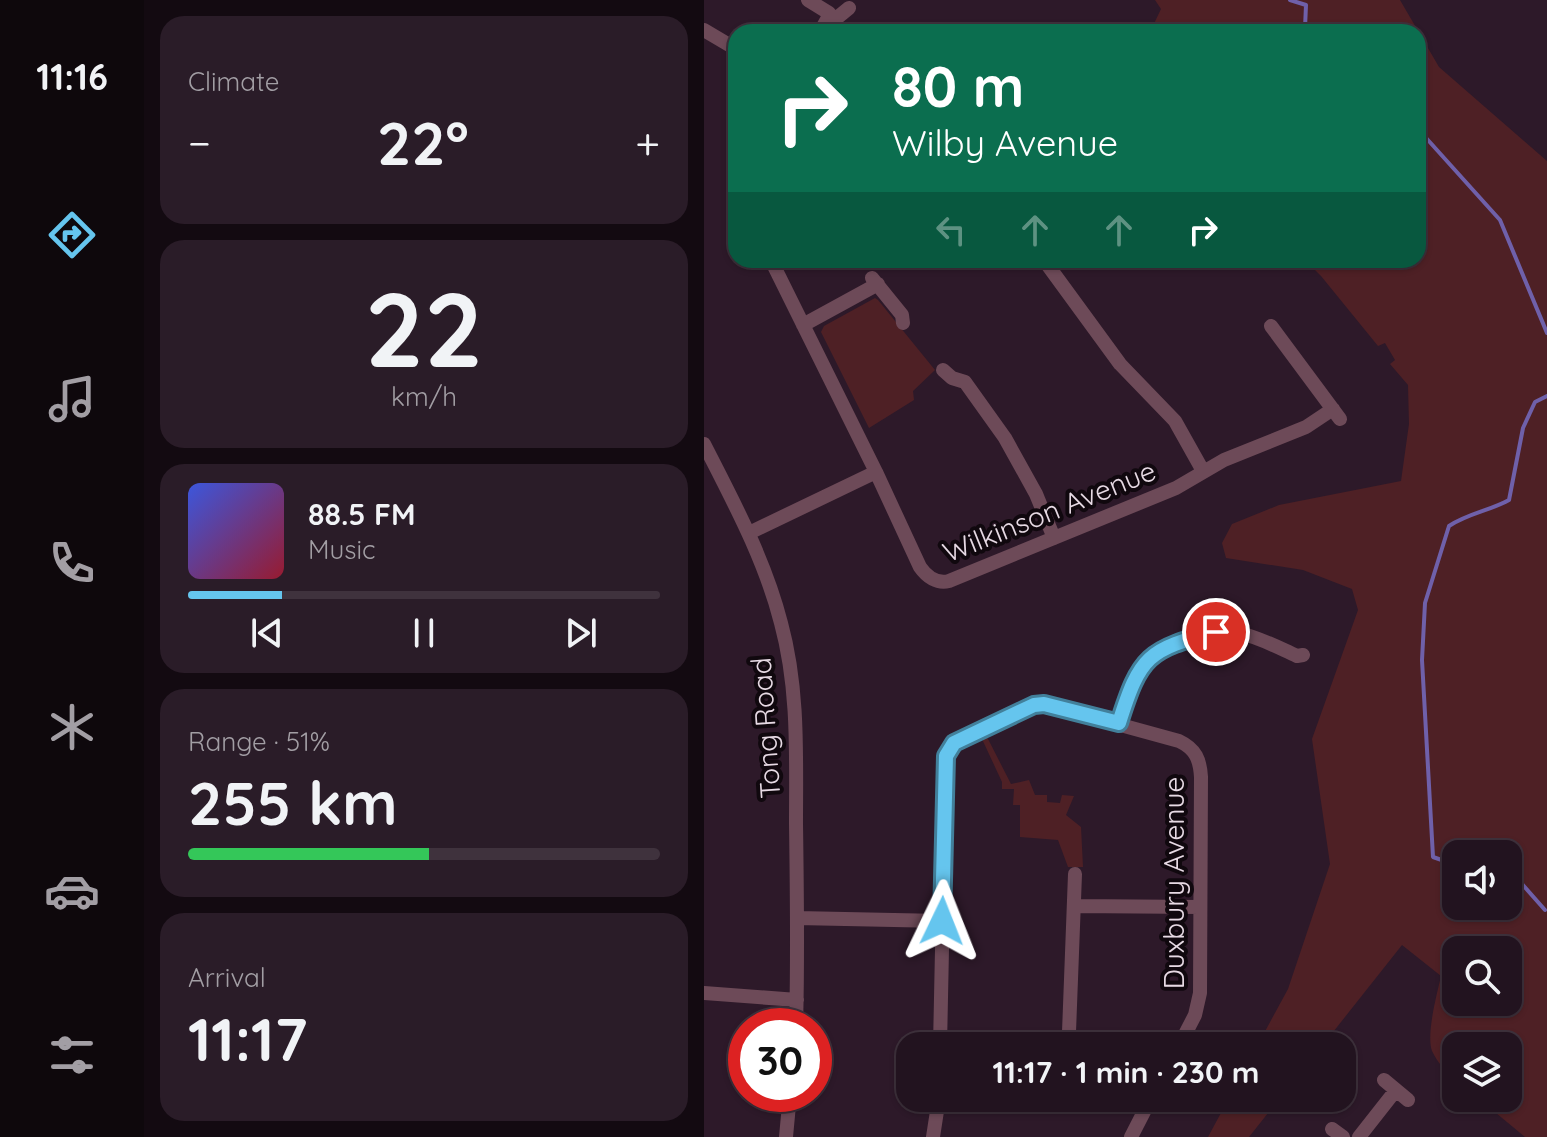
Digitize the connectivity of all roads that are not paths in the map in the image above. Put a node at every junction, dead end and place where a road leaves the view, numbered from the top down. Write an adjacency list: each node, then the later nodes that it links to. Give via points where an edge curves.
1 (808, 0): 3 (street, via 829,13)
2 (849, 8): 3 (street)
3 (828, 18): 4 (street)
4 (825, 24)
5 (704, 30): 6 (street)
6 (728, 44)
7 (775, 268): 10 (street, Wilkinson Avenue)
8 (1050, 268): 14 (street, via 1120,364 1175,421)
9 (903, 323): 10 (street, via 875,281)
10 (803, 325): 15 (street, Wilkinson Avenue)
11 (1259, 337): 14 (street, Wilkinson Avenue, via 1272,327 1337,414)
12 (943, 370): 17 (street, via 965,382 1005,438)
13 (704, 444): 16 (street, Tong Road)
14 (1203, 471): 17 (street, Wilkinson Avenue, via 1176,488)
15 (876, 472): 16 (street); 17 (street, Wilkinson Avenue, via 920,567 937,581 949,581)
16 (749, 533): 23 (street, Tong Road, via 775,600 789,661 796,723)
17 (1054, 538)
18 (1303, 655): 19 (street, via 1238,633 1216,632 1178,642 1139,670)
19 (1119, 723): 22 (street, Duxbury Avenue, via 1179,741 1198,757); 24 (street, Duxbury Avenue, via 1034,705 954,743 946,756)
20 (1075, 874): 21 (street)
21 (1074, 906): 22 (street); 29 (street)
22 (1200, 907): 30 (street, Duxbury Avenue, via 1200,993)
23 (797, 918): 24 (street); 26 (street, Tong Road)
24 (942, 921): 28 (street, Duxbury Avenue)
25 (704, 993): 26 (street)
26 (797, 1000): 27 (street, Tong Road)
27 (797, 1008)
28 (940, 1032)
29 (1069, 1032)
30 (1186, 1032)
31 (1384, 1080): 38 (street, via 1402,1095)
32 (788, 1112): 35 (street)
33 (937, 1112): 36 (street)
34 (1144, 1112): 37 (street)
35 (786, 1137)
36 (933, 1137)
37 (1131, 1137)
38 (1359, 1137)

